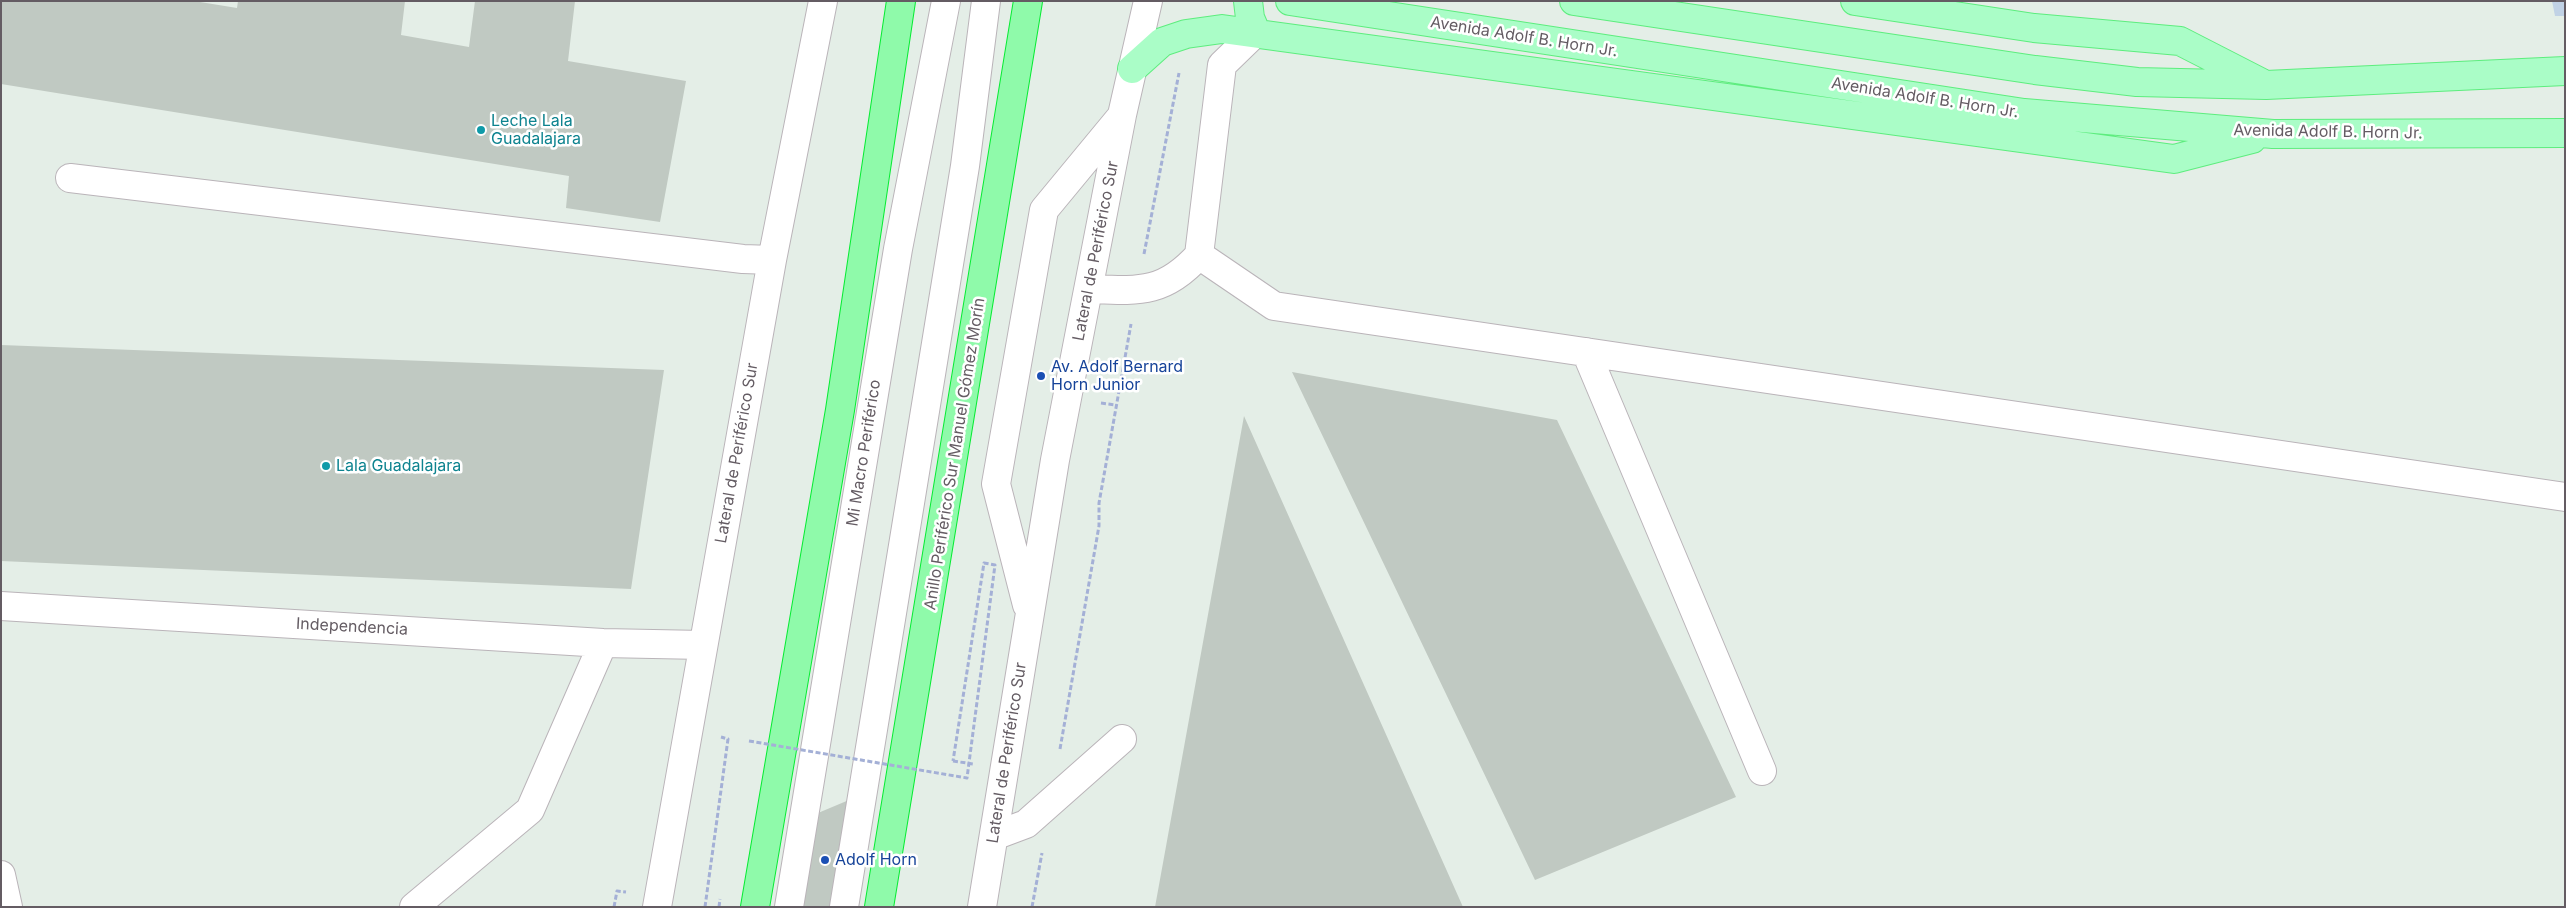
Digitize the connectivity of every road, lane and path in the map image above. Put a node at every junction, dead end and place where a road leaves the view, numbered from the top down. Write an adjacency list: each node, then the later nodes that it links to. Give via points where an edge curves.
1 (823, 1): 20 (street, Lateral de Periférico Sur)
2 (901, 1): 41 (highway, via 840,410)
3 (946, 1): 42 (street, Mi Macro Periférico, via 898,249)
4 (986, 1): 43 (street, via 965,166)
5 (1028, 1): 44 (highway, Anillo Periférico Sur Manuel Gómez Morín)
6 (1148, 1): 12 (street, Lateral de Periférico Sur)
7 (1248, 1): 11 (main road)
8 (1290, 1): 17 (main road, Avenida Adolf B. Horn Jr., via 2024,114)
9 (1574, 1): 14 (main road, via 2035,70 2137,82)
10 (1855, 1): 14 (main road, via 2034,28 2180,41)
11 (1256, 32): 12 (main road, via 1222,29 1186,34 1162,42); 17 (main road, via 2174,159); 19 (street, via 1222,65)
12 (1132, 69): 15 (street, Lateral de Periférico Sur)
13 (2565, 71): 14 (main road)
14 (2266, 84)
15 (1122, 115): 21 (street, Lateral de Periférico Sur); 26 (street, via 1044,210 996,484)
16 (2565, 133): 17 (main road, Avenida Adolf B. Horn Jr.)
17 (2273, 134)
18 (70, 178): 20 (street)
19 (1200, 255): 21 (street, via 1183,274 1137,291); 22 (street, via 1274,306)
20 (772, 260): 28 (street, Lateral de Periférico Sur)
21 (1090, 288): 26 (street, Lateral de Periférico Sur, via 1055,460)
22 (1586, 352): 23 (street); 33 (street)
23 (2565, 497)
24 (1099, 526): 34 (path)
25 (1, 606): 27 (street, Independencia)
26 (1030, 616): 35 (street, Lateral de Periférico Sur)
27 (603, 642): 28 (street, Independencia); 38 (street, via 530,810)
28 (703, 645): 39 (street, Lateral de Periférico Sur)
29 (728, 739): 40 (path)
30 (1122, 739): 34 (street)
31 (749, 741): 32 (path, bridge, via 967,778 995,565 984,563 953,761)
32 (979, 764)
33 (1762, 770)
34 (1050, 803): 35 (street, via 1026,824); 46 (path)
35 (994, 836): 45 (street, Lateral de Periférico Sur)
36 (1, 875): 37 (street)
37 (8, 907)
38 (414, 907)
39 (657, 907)
40 (705, 907)
41 (755, 907)
42 (789, 907)
43 (844, 907)
44 (879, 907)
45 (982, 907)
46 (1032, 907)

